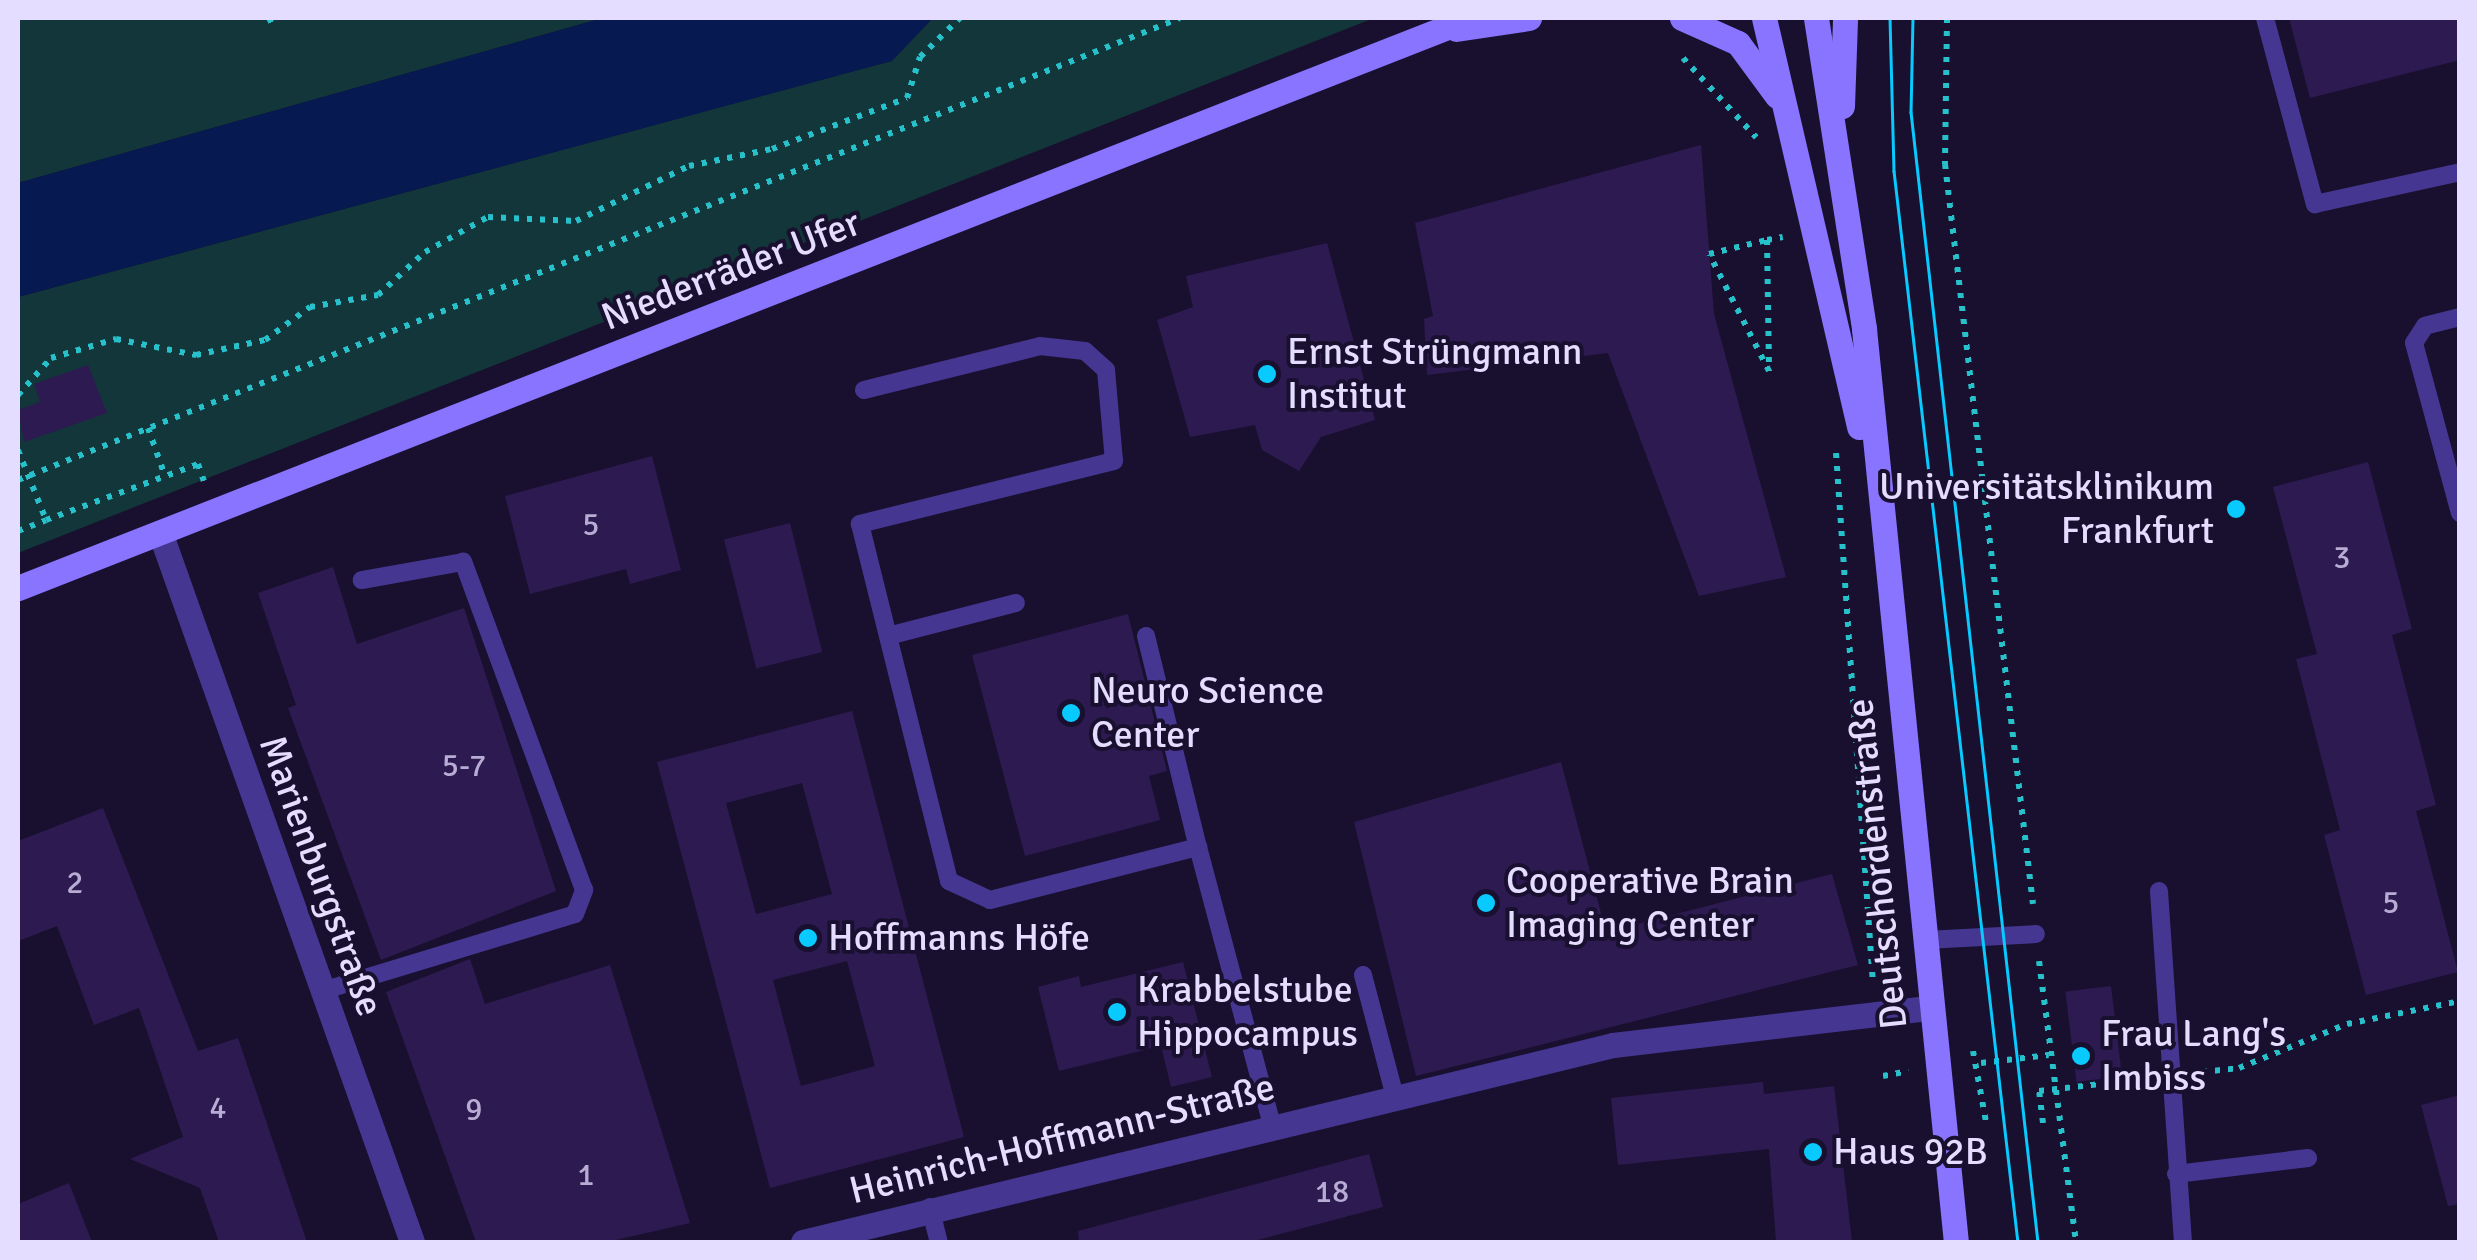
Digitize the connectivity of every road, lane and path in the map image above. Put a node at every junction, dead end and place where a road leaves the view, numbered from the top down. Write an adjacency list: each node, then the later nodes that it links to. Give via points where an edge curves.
1 (960, 18): 21 (path, via 920,57 907,98 772,148 688,166 576,221 488,217 425,252 378,295 310,307 265,340 196,355 116,339 51,358)
2 (1180, 18): 22 (path)
3 (1470, 18): 11 (main road, Niederräder Ufer)
4 (1529, 18): 11 (main road)
5 (1764, 18): 12 (main road, Deutschordenstraße)
6 (1816, 18): 14 (main road, Deutschordenstraße)
7 (1845, 18): 14 (main road)
8 (1947, 18): 40 (path, via 1945,164)
9 (2266, 18): 15 (lane, via 2315,204)
10 (1690, 20): 12 (main road, via 1738,44 1772,84); 13 (path, via 1681,56)
11 (1437, 33): 32 (main road, Niederräder Ufer)
12 (1792, 133): 27 (main road, Deutschordenstraße)
13 (1762, 146)
14 (1840, 151): 27 (main road, Deutschordenstraße)
15 (2460, 172)
16 (1786, 218): 18 (path)
17 (1768, 240): 17 (path, via 1709,254 1769,371 1768,259)
18 (1794, 254)
19 (2460, 316): 29 (lane, via 2425,326 2414,343)
20 (864, 390): 36 (lane, via 1040,346 1084,351 1106,370 1118,434 1114,461 860,524)
21 (18, 395)
22 (148, 428): 25 (path); 26 (path)
23 (1833, 430): 46 (path)
24 (18, 450): 25 (path)
25 (31, 475): 28 (path)
26 (165, 476)
27 (1873, 478): 41 (main road, Deutschordenstraße)
28 (18, 480)
29 (2460, 514)
30 (46, 520): 31 (path)
31 (18, 531)
32 (161, 534): 34 (main road, Niederräder Ufer); 43 (street, Marienburgstraße)
33 (362, 580): 43 (lane, via 462,562 584,890 575,914)
34 (18, 588)
35 (1016, 603): 36 (lane)
36 (888, 636): 38 (lane, via 949,881 962,890 990,900)
37 (1146, 636): 38 (lane)
38 (1198, 847): 55 (lane)
39 (2159, 891): 51 (lane, via 2170,989)
40 (2036, 934): 41 (lane); 47 (path)
41 (1926, 940): 45 (main road, Deutschordenstraße)
42 (1363, 975): 53 (lane)
43 (322, 991): 59 (street, Marienburgstraße)
44 (2460, 1001): 51 (path, via 2347,1024 2239,1068)
45 (1930, 1008): 46 (street, Heinrich-Hoffmann-Straße); 62 (main road, Deutschordenstraße)
46 (1876, 1012): 53 (street, Heinrich-Hoffmann-Straße, via 1613,1045)
47 (2049, 1055): 48 (path); 52 (path)
48 (1980, 1063)
49 (1905, 1072): 50 (path)
50 (1883, 1076)
51 (2165, 1076): 52 (path); 57 (lane)
52 (2056, 1090): 54 (path, via 2038,1091); 63 (path)
53 (1395, 1097): 55 (street, Heinrich-Hoffmann-Straße)
54 (2043, 1123)
55 (1272, 1126): 58 (street, Heinrich-Hoffmann-Straße)
56 (2308, 1158): 57 (lane)
57 (2176, 1174): 64 (lane)
58 (930, 1207): 60 (street, Heinrich-Hoffmann-Straße); 61 (lane)
59 (412, 1242)
60 (803, 1242)
61 (939, 1242)
62 (1956, 1242)
63 (2076, 1242)
64 (2183, 1242)

